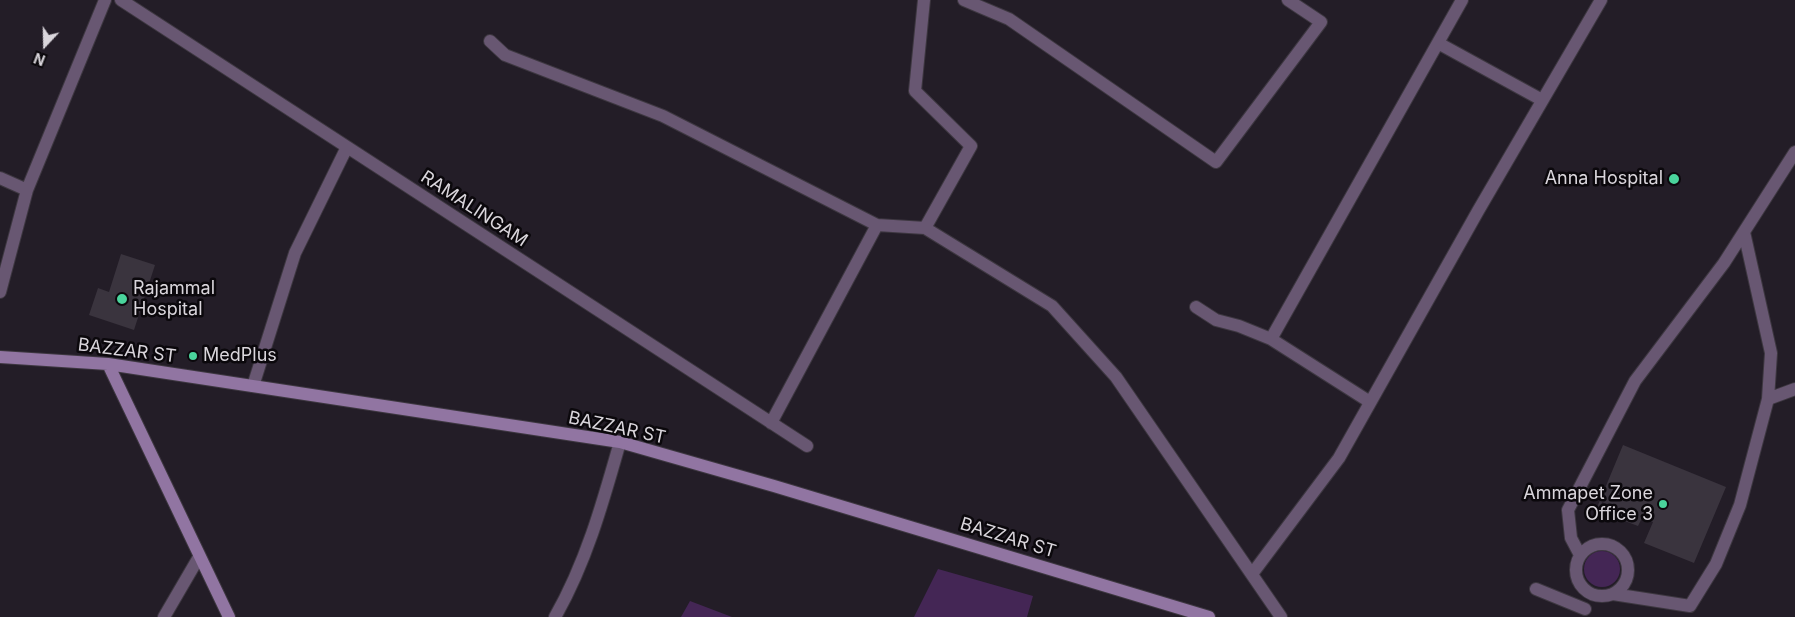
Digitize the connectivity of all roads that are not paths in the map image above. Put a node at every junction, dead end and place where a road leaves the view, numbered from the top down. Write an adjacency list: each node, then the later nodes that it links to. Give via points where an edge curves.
1 (105, 0): 14 (street)
2 (121, 0): 11 (street, RAMALINGAM)
3 (924, 0): 16 (street, via 915,91 971,146)
4 (964, 0): 5 (street, via 1009,18 1216,162 1320,22)
5 (1288, 0)
6 (1462, 0): 9 (street)
7 (1601, 0): 10 (street)
8 (490, 41): 15 (street, via 504,55 663,116)
9 (1438, 43): 10 (street); 20 (street)
10 (1542, 100): 26 (street)
11 (347, 147): 23 (street, via 295,253); 27 (street, RAMALINGAM)
12 (1795, 152): 17 (street)
13 (0, 178): 14 (street)
14 (27, 190): 18 (street)
15 (878, 225): 16 (street); 27 (street)
16 (925, 228): 32 (street, via 1052,306 1116,377)
17 (1744, 232): 25 (street, via 1771,354); 30 (street, via 1724,264 1635,381 1568,510 1571,538)
18 (0, 292)
19 (1196, 307): 20 (street, via 1216,320)
20 (1271, 339): 26 (street)
21 (0, 358): 22 (main road, BAZZAR ST)
22 (108, 364): 23 (main road, BAZZAR ST); 31 (main road)
23 (253, 386): 28 (main road, BAZZAR ST)
24 (1795, 389): 25 (street)
25 (1768, 399): 35 (street, via 1740,505 1716,564 1690,606)
26 (1370, 402): 32 (street, via 1339,458)
27 (771, 423): 29 (street, RAMALINGAM)
28 (620, 442): 39 (street, via 598,518); 40 (main road, BAZZAR ST)
29 (807, 446)
30 (1580, 555): 34 (street, via 1575,571 1577,579); 35 (street, via 1586,548 1603,543 1619,550 1624,556 1628,574 1620,589)
31 (199, 557): 37 (street); 38 (main road)
32 (1252, 574): 41 (street)
33 (1536, 589): 36 (street)
34 (1592, 594): 35 (street); 36 (street)
35 (1613, 594)
36 (1584, 613)
37 (164, 617)
38 (230, 617)
39 (555, 617)
40 (1209, 617)
41 (1281, 617)

